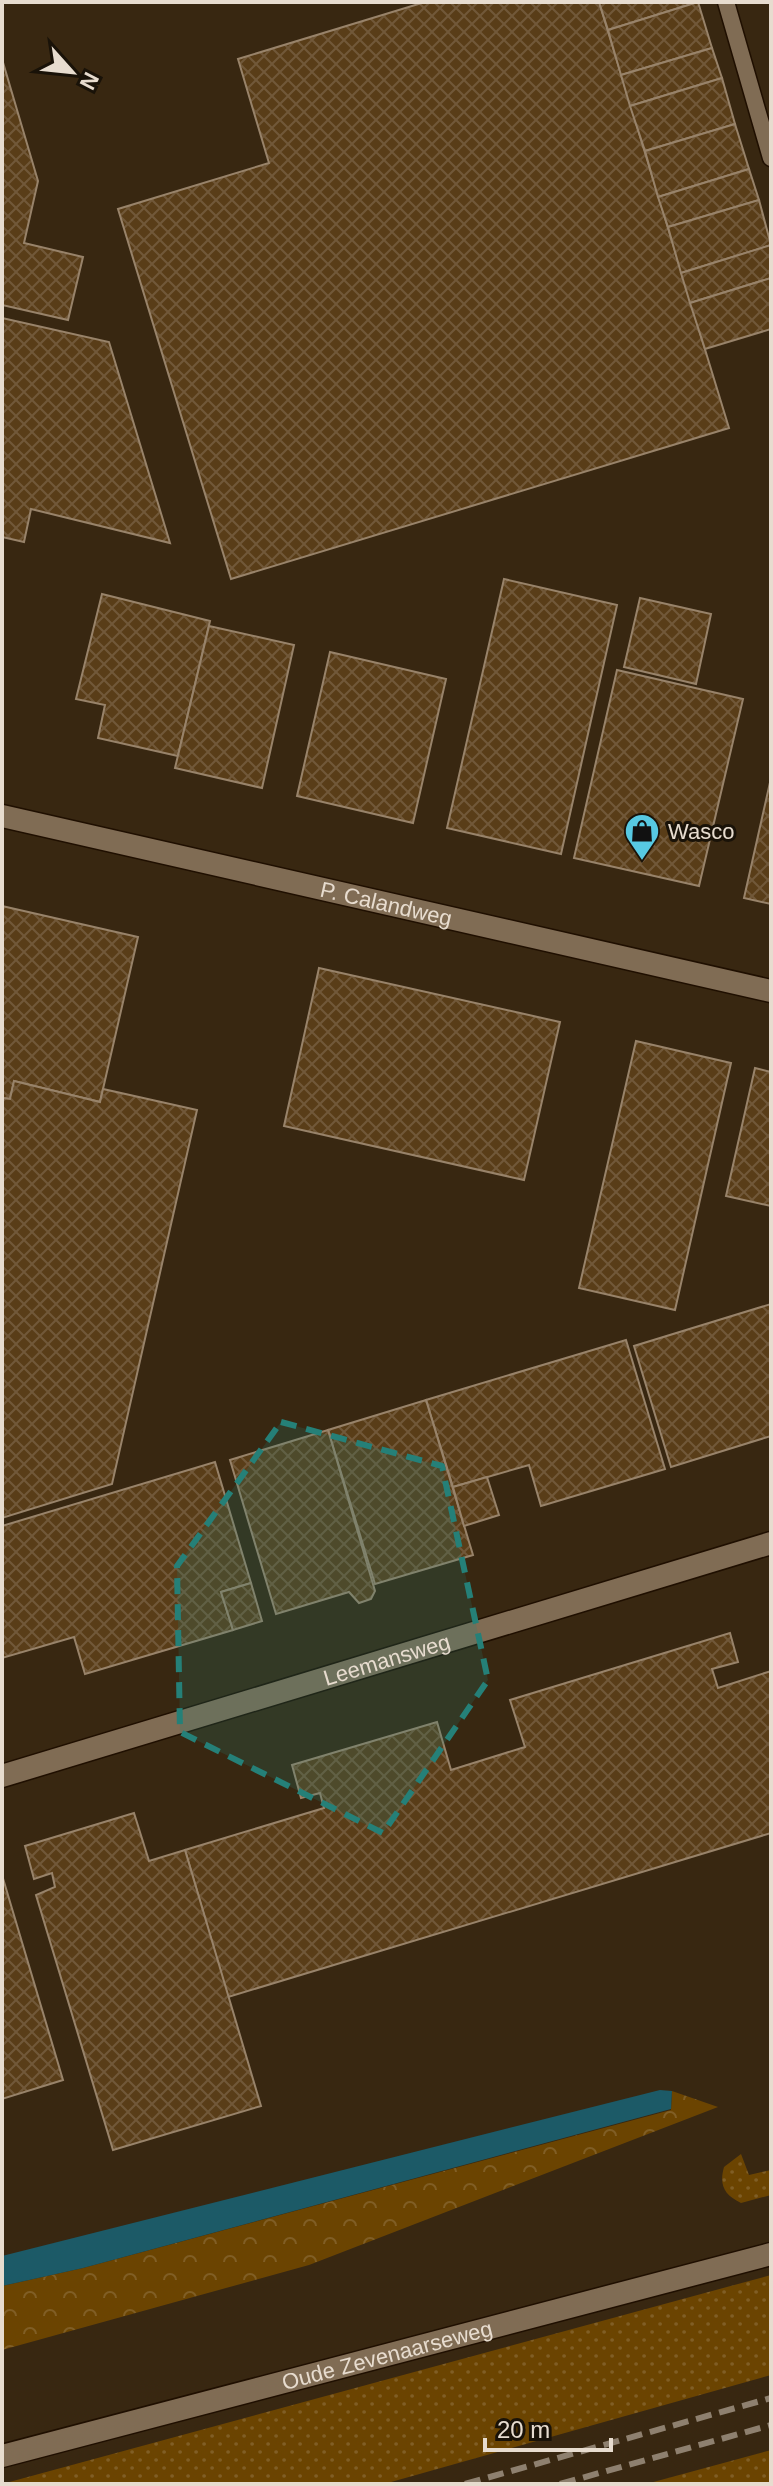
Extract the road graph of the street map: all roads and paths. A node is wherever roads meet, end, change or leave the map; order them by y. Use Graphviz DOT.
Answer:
graph roads {
  1 [pos="726,2"];
  2 [pos="771,158"];
  3 [pos="2,816"];
  4 [pos="771,991"];
  5 [pos="771,1543"];
  6 [pos="2,1776"];
  7 [pos="771,2254"];
  8 [pos="2,2456"];
  1 -- 2 [label="lane"];
  3 -- 4 [label="street, P. Calandweg"];
  5 -- 6 [label="street, Leemansweg"];
  7 -- 8 [label="street, Oude Zevenaarseweg"];
}
